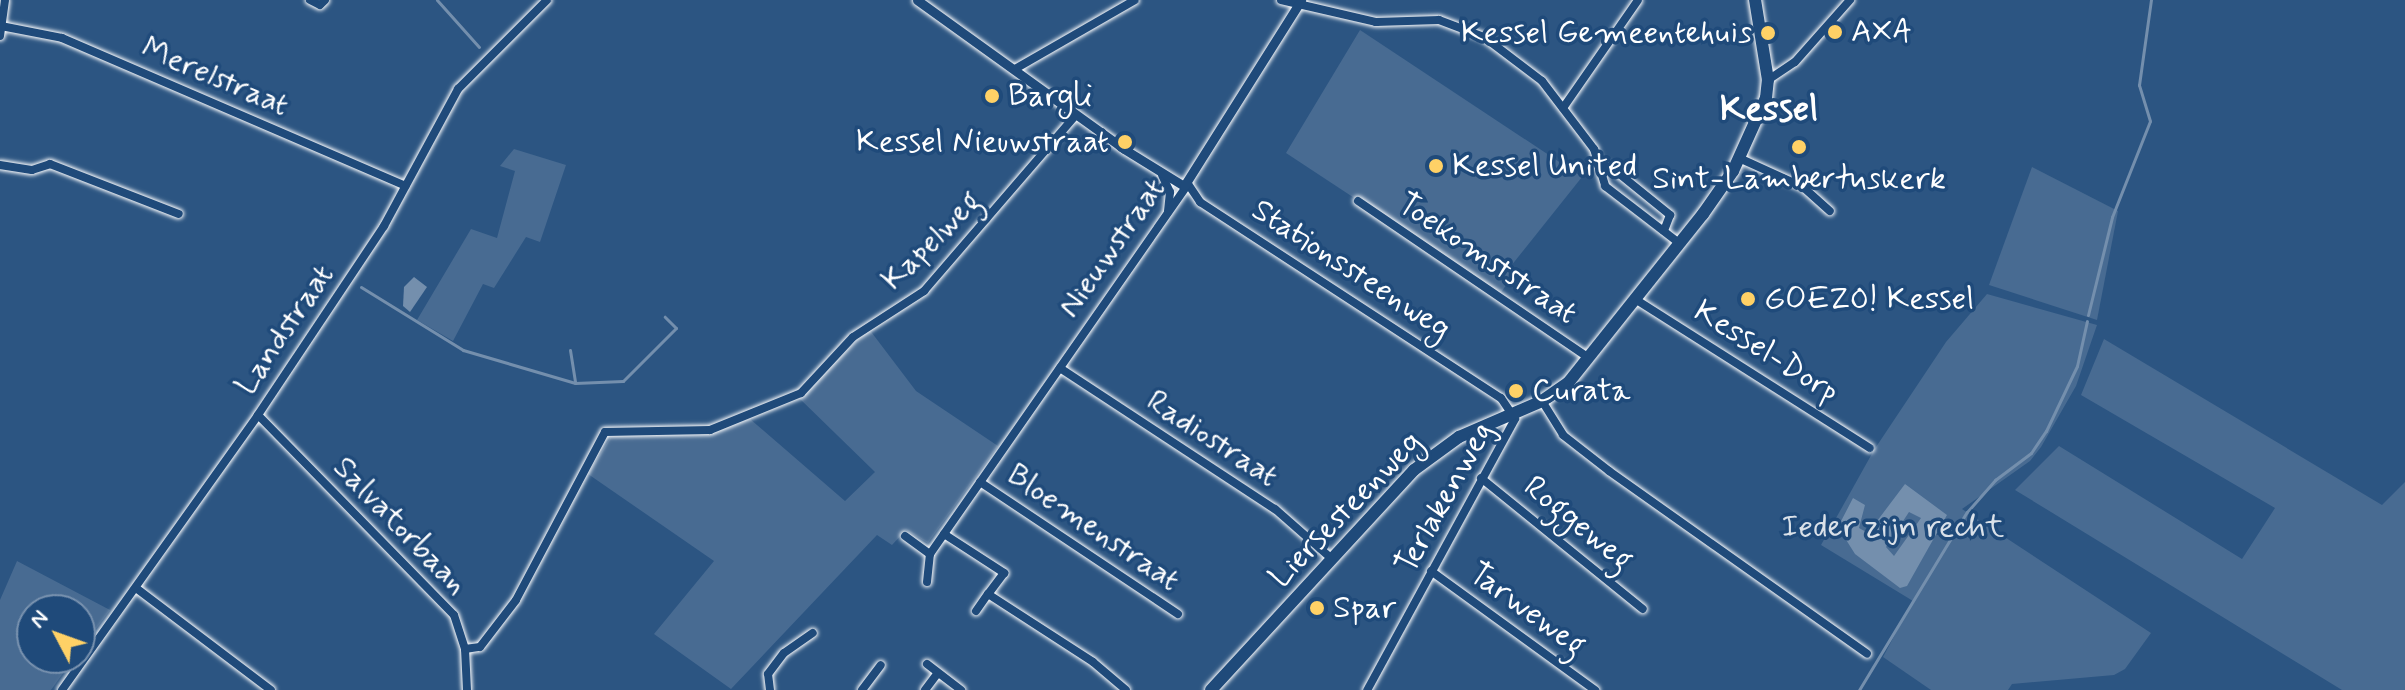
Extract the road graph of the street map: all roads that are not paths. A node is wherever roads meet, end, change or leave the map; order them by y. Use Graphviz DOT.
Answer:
graph roads {
  1 [pos="5,0"];
  2 [pos="310,0"];
  3 [pos="325,0"];
  4 [pos="547,0"];
  5 [pos="917,0"];
  6 [pos="1135,0"];
  7 [pos="1281,0"];
  8 [pos="1638,0"];
  9 [pos="1755,0"];
  10 [pos="1850,0"];
  11 [pos="1300,2"];
  12 [pos="1,31"];
  13 [pos="1015,69"];
  14 [pos="1768,80"];
  15 [pos="1563,108"];
  16 [pos="1076,115"];
  17 [pos="1739,158"];
  18 [pos="0,165"];
  19 [pos="1598,165"];
  20 [pos="1162,175"];
  21 [pos="1188,184"];
  22 [pos="405,186"];
  23 [pos="1358,201"];
  24 [pos="1830,211"];
  25 [pos="179,214"];
  26 [pos="1167,216"];
  27 [pos="1664,231"];
  28 [pos="1679,243"];
  29 [pos="1635,299"];
  30 [pos="1589,358"];
  31 [pos="1060,368"];
  32 [pos="1542,401"];
  33 [pos="1512,413"];
  34 [pos="258,415"];
  35 [pos="1870,448"];
  36 [pos="1481,478"];
  37 [pos="980,482"];
  38 [pos="944,534"];
  39 [pos="905,536"];
  40 [pos="930,554"];
  41 [pos="1332,559"];
  42 [pos="1431,571"];
  43 [pos="927,582"];
  44 [pos="136,588"];
  45 [pos="988,594"];
  46 [pos="1643,609"];
  47 [pos="976,611"];
  48 [pos="1178,614"];
  49 [pos="813,633"];
  50 [pos="465,649"];
  51 [pos="1867,654"];
  52 [pos="927,664"];
  53 [pos="881,665"];
  54 [pos="938,673"];
  55 [pos="62,690"];
  56 [pos="271,690"];
  57 [pos="467,690"];
  58 [pos="770,690"];
  59 [pos="862,690"];
  60 [pos="925,690"];
  61 [pos="961,690"];
  62 [pos="1126,690"];
  63 [pos="1211,690"];
  64 [pos="1367,690"];
  65 [pos="1595,690"];
  1 -- 12 [label="street"];
  2 -- 3 [label="street"];
  4 -- 22 [label="street, Landstraat"];
  5 -- 13 [label="street, Stationssteenweg"];
  6 -- 13 [label="street"];
  7 -- 11 [label="street"];
  8 -- 15 [label="street"];
  9 -- 14 [label="main road"];
  10 -- 14 [label="street"];
  11 -- 15 [label="street"];
  11 -- 21 [label="street, Nieuwstraat"];
  12 -- 22 [label="street, Merelstraat"];
  13 -- 16 [label="street, Stationssteenweg"];
  14 -- 17 [label="main road"];
  15 -- 19 [label="street"];
  16 -- 20 [label="street, Stationssteenweg"];
  16 -- 50 [label="street, Kapelweg"];
  17 -- 24 [label="street"];
  17 -- 28 [label="main road"];
  18 -- 25 [label="street"];
  19 -- 27 [label="street"];
  19 -- 27 [label="street"];
  20 -- 21 [label="street, Stationssteenweg"];
  20 -- 26 [label="street"];
  21 -- 26 [label="street, Nieuwstraat"];
  21 -- 33 [label="street, Stationssteenweg"];
  22 -- 34 [label="street, Landstraat"];
  23 -- 30 [label="street, Toekomststraat"];
  26 -- 31 [label="street, Nieuwstraat"];
  27 -- 28 [label="street"];
  28 -- 29 [label="main road"];
  29 -- 30 [label="main road"];
  29 -- 35 [label="street, Kessel-Dorp"];
  30 -- 32 [label="main road"];
  31 -- 37 [label="street, Nieuwstraat"];
  31 -- 41 [label="street, Radiostraat"];
  32 -- 33 [label="main road, Liersesteenweg"];
  32 -- 51 [label="street"];
  33 -- 36 [label="street, Terlakenweg"];
  33 -- 41 [label="main road, Liersesteenweg"];
  34 -- 44 [label="street, Landstraat"];
  34 -- 50 [label="street, Salvatorbaan"];
  36 -- 42 [label="street, Terlakenweg"];
  36 -- 46 [label="street, Roggeweg"];
  37 -- 38 [label="street, Nieuwstraat"];
  37 -- 48 [label="street, Bloemenstraat"];
  38 -- 40 [label="street"];
  38 -- 45 [label="street"];
  39 -- 40 [label="street"];
  40 -- 43 [label="street"];
  41 -- 63 [label="main road, Liersesteenweg"];
  42 -- 64 [label="street, Terlakenweg"];
  42 -- 65 [label="street, Tarweweg"];
  44 -- 55 [label="street, Landstraat"];
  44 -- 56 [label="street"];
  45 -- 47 [label="street"];
  45 -- 62 [label="street"];
  49 -- 58 [label="street"];
  50 -- 57 [label="street, Salvatorbaan"];
  52 -- 54 [label="street"];
  53 -- 59 [label="street"];
  54 -- 60 [label="street"];
  54 -- 61 [label="street"];
}
